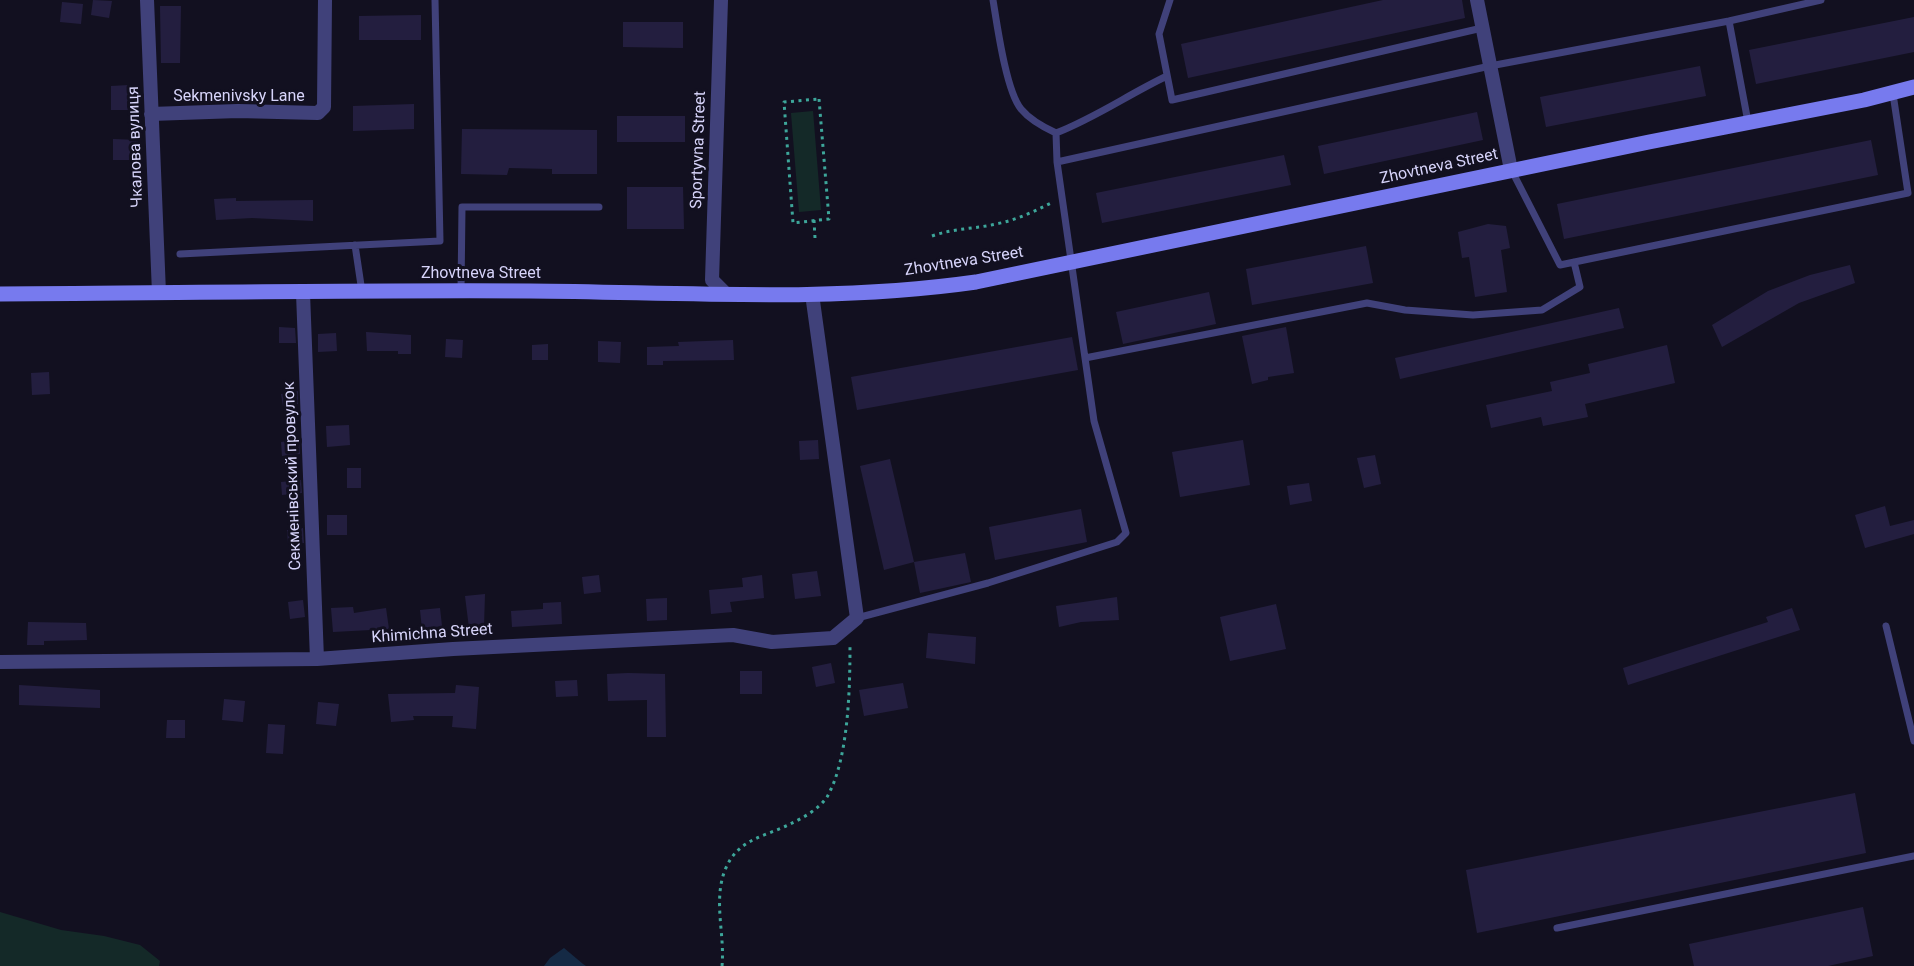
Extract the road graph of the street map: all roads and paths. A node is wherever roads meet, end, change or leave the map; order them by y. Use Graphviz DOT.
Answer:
graph roads {
  1 [pos="147,0"];
  2 [pos="325,0"];
  3 [pos="435,0"];
  4 [pos="721,0"];
  5 [pos="993,0"];
  6 [pos="1170,0"];
  7 [pos="1477,0"];
  8 [pos="1821,0"];
  9 [pos="1729,21"];
  10 [pos="1482,27"];
  11 [pos="1490,66"];
  12 [pos="1167,76"];
  13 [pos="1914,87"];
  14 [pos="1893,93"];
  15 [pos="152,114"];
  16 [pos="1748,122"];
  17 [pos="1056,133"];
  18 [pos="1058,162"];
  19 [pos="1511,170"];
  20 [pos="1063,198"];
  21 [pos="598,207"];
  22 [pos="814,220"];
  23 [pos="932,236"];
  24 [pos="815,238"];
  25 [pos="355,245"];
  26 [pos="180,254"];
  27 [pos="1072,261"];
  28 [pos="1574,262"];
  29 [pos="461,291"];
  30 [pos="362,292"];
  31 [pos="159,293"];
  32 [pos="303,293"];
  33 [pos="0,294"];
  34 [pos="726,294"];
  35 [pos="812,294"];
  36 [pos="1085,358"];
  37 [pos="853,621"];
  38 [pos="1887,626"];
  39 [pos="317,659"];
  40 [pos="0,662"];
  41 [pos="1914,741"];
  42 [pos="1914,856"];
  43 [pos="1557,928"];
  44 [pos="722,966"];
  1 -- 15 [label="street, Чкалова вулиця"];
  2 -- 15 [label="street, Sekmenivsky Lane"];
  3 -- 25 [label="lane"];
  4 -- 34 [label="street, Sportyvna Street"];
  5 -- 17 [label="lane"];
  6 -- 12 [label="lane"];
  7 -- 10 [label="street"];
  8 -- 9 [label="lane"];
  9 -- 11 [label="lane"];
  9 -- 16 [label="lane"];
  10 -- 11 [label="street"];
  10 -- 12 [label="lane"];
  11 -- 18 [label="lane"];
  11 -- 19 [label="street"];
  12 -- 17 [label="lane"];
  13 -- 14 [label="main road, Zhovtneva Street"];
  14 -- 16 [label="main road, Zhovtneva Street"];
  14 -- 28 [label="lane"];
  15 -- 31 [label="street, Чкалова вулиця"];
  16 -- 19 [label="main road, Zhovtneva Street"];
  17 -- 18 [label="lane"];
  18 -- 20 [label="lane"];
  19 -- 27 [label="main road, Zhovtneva Street"];
  19 -- 28 [label="lane"];
  20 -- 23 [label="path"];
  20 -- 27 [label="lane"];
  21 -- 29 [label="lane"];
  22 -- 22 [label="path"];
  22 -- 24 [label="path"];
  25 -- 26 [label="lane"];
  25 -- 30 [label="lane"];
  27 -- 35 [label="main road, Zhovtneva Street"];
  27 -- 36 [label="lane"];
  28 -- 36 [label="lane"];
  29 -- 30 [label="main road, Zhovtneva Street"];
  29 -- 34 [label="main road, Zhovtneva Street"];
  30 -- 32 [label="main road, Zhovtneva Street"];
  31 -- 32 [label="main road, Zhovtneva Street"];
  31 -- 33 [label="main road, Zhovtneva Street"];
  32 -- 39 [label="street, Секменівський провулок"];
  34 -- 35 [label="main road, Zhovtneva Street"];
  35 -- 37 [label="street"];
  36 -- 37 [label="lane"];
  37 -- 39 [label="street, Khimichna Street"];
  37 -- 44 [label="path"];
  38 -- 41 [label="lane"];
  39 -- 40 [label="street, Khimichna Street"];
  42 -- 43 [label="lane"];
}
